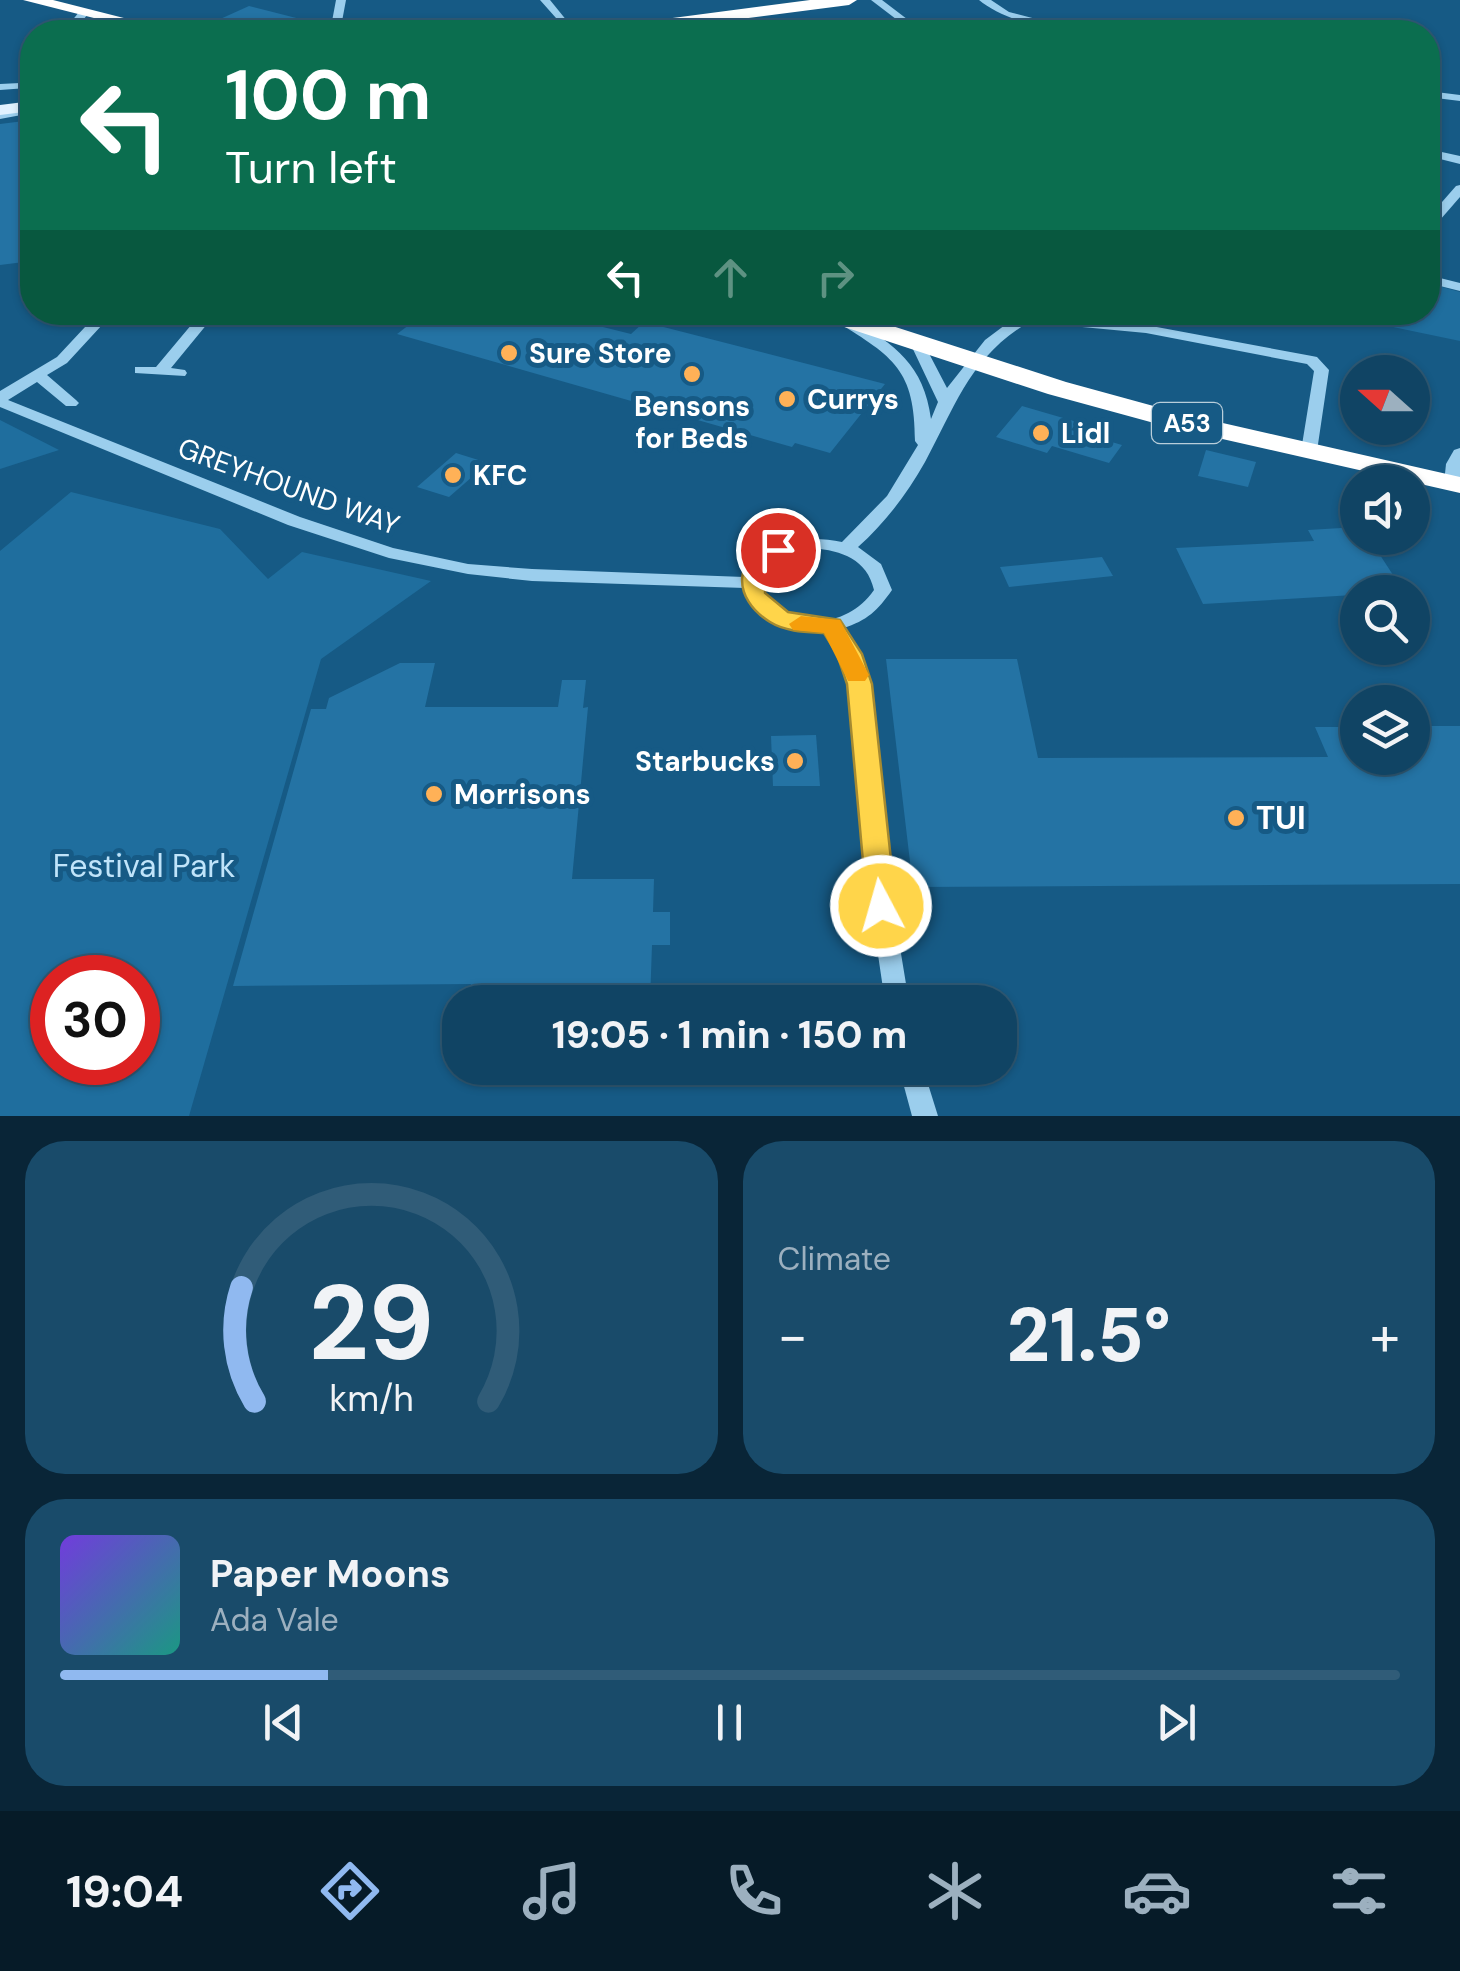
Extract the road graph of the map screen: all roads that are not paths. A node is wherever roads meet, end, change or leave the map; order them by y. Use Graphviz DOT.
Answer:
graph roads {
  1 [pos="31,0"];
  2 [pos="545,0"];
  3 [pos="849,0"];
  4 [pos="876,0"];
  5 [pos="984,0"];
  6 [pos="84,14"];
  7 [pos="79,20"];
  8 [pos="111,20"];
  9 [pos="563,20"];
  10 [pos="735,20"];
  11 [pos="903,20"];
  12 [pos="1031,20"];
  13 [pos="1460,189"];
  14 [pos="1440,212"];
  15 [pos="95,325"];
  16 [pos="200,325"];
  17 [pos="854,325"];
  18 [pos="866,325"];
  19 [pos="1012,325"];
  20 [pos="1107,325"];
  21 [pos="918,344"];
  22 [pos="974,360"];
  23 [pos="140,370"];
  24 [pos="160,372"];
  25 [pos="180,373"];
  26 [pos="39,376"];
  27 [pos="0,400"];
  28 [pos="71,402"];
  29 [pos="946,402"];
  30 [pos="1309,451"];
  31 [pos="1460,453"];
  32 [pos="922,456"];
  33 [pos="1456,484"];
  34 [pos="846,548"];
  35 [pos="751,582"];
  36 [pos="832,625"];
  37 [pos="894,985"];
  38 [pos="915,1085"];
  39 [pos="924,1116"];
  1 -- 6 [label="highway"];
  2 -- 9 [label="street"];
  3 -- 10 [label="highway"];
  4 -- 11 [label="street"];
  5 -- 12 [label="street"];
  6 -- 7 [label="street"];
  6 -- 8 [label="highway"];
  13 -- 14 [label="street"];
  15 -- 26 [label="street"];
  16 -- 24 [label="street"];
  17 -- 32 [label="street"];
  18 -- 21 [label="highway, A53"];
  19 -- 22 [label="street"];
  20 -- 30 [label="street"];
  21 -- 22 [label="highway, A53"];
  21 -- 29 [label="street"];
  22 -- 29 [label="street"];
  22 -- 30 [label="highway, A53"];
  23 -- 24 [label="street"];
  24 -- 25 [label="street"];
  26 -- 27 [label="street"];
  26 -- 28 [label="street"];
  27 -- 35 [label="street, GREYHOUND WAY"];
  29 -- 32 [label="street"];
  30 -- 33 [label="highway, A53"];
  31 -- 33 [label="street"];
  32 -- 34 [label="street"];
  34 -- 35 [label="street"];
  34 -- 36 [label="street"];
  35 -- 36 [label="street"];
  36 -- 37 [label="street"];
  38 -- 39 [label="street"];
}
